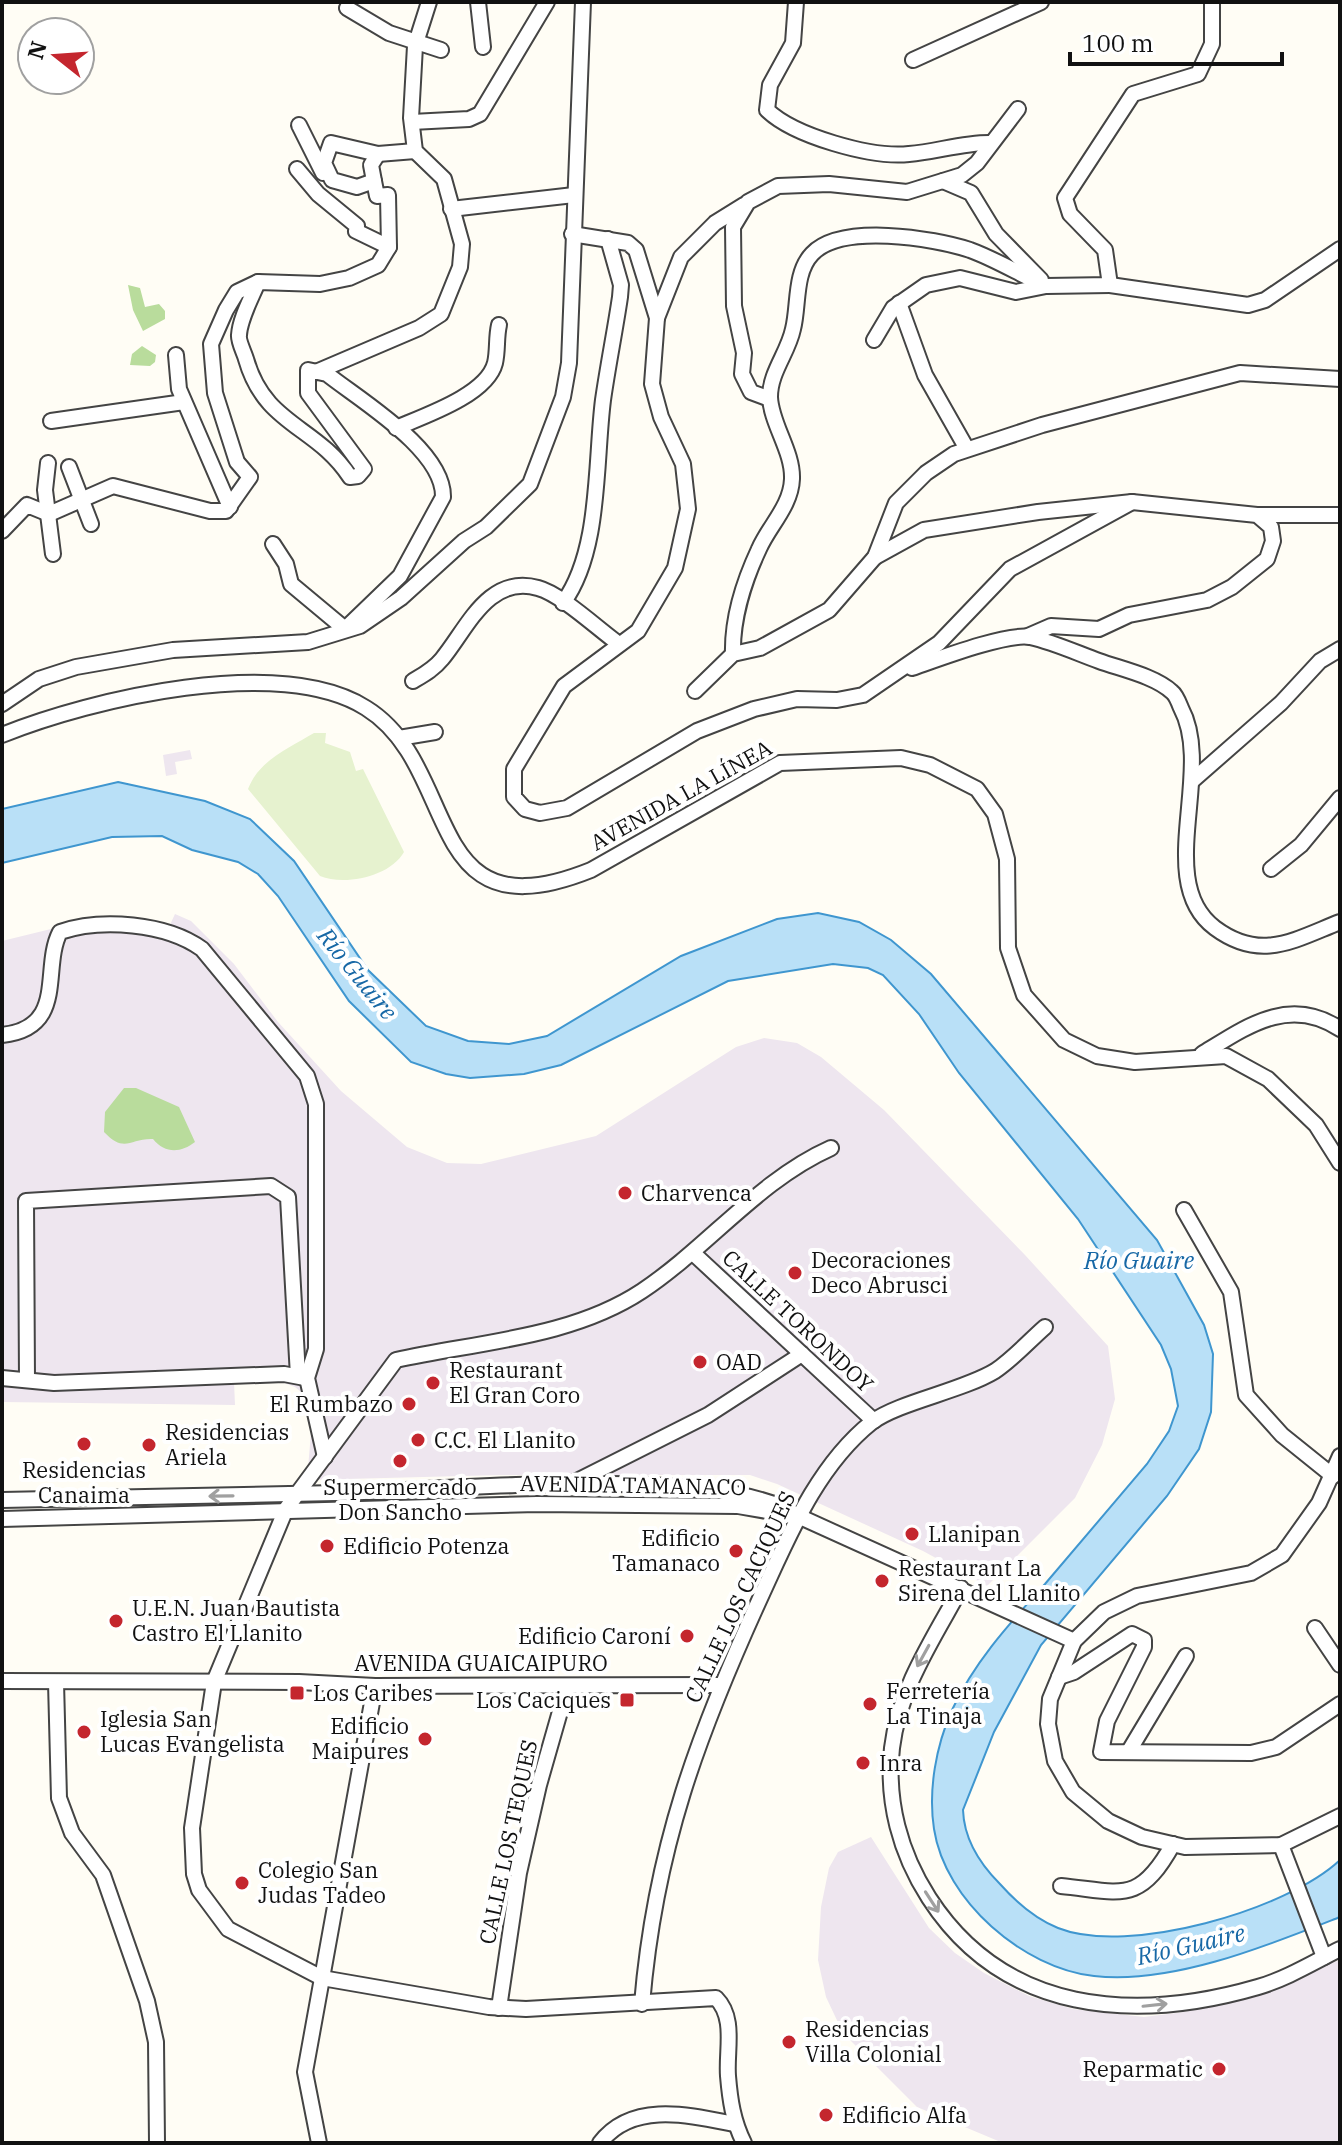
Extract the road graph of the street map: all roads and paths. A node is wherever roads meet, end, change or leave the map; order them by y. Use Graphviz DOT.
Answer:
graph roads {
  1 [pos="429,2"];
  2 [pos="478,2"];
  3 [pos="547,2"];
  4 [pos="583,2"];
  5 [pos="796,2"];
  6 [pos="1041,2"];
  7 [pos="1212,2"];
  8 [pos="347,8"];
  9 [pos="416,41"];
  10 [pos="483,47"];
  11 [pos="441,50"];
  12 [pos="913,60"];
  13 [pos="1018,109"];
  14 [pos="412,122"];
  15 [pos="299,125"];
  16 [pos="989,143"];
  17 [pos="415,151"];
  18 [pos="378,154"];
  19 [pos="297,169"];
  20 [pos="332,180"];
  21 [pos="374,181"];
  22 [pos="943,181"];
  23 [pos="574,195"];
  24 [pos="748,202"];
  25 [pos="451,209"];
  26 [pos="572,234"];
  27 [pos="608,239"];
  28 [pos="389,247"];
  29 [pos="1340,249"];
  30 [pos="258,282"];
  31 [pos="1110,285"];
  32 [pos="1046,286"];
  33 [pos="899,303"];
  34 [pos="657,318"];
  35 [pos="499,325"];
  36 [pos="874,340"];
  37 [pos="176,355"];
  38 [pos="316,372"];
  39 [pos="1340,379"];
  40 [pos="770,399"];
  41 [pos="184,402"];
  42 [pos="51,421"];
  43 [pos="396,428"];
  44 [pos="967,449"];
  45 [pos="48,463"];
  46 [pos="69,467"];
  47 [pos="81,500"];
  48 [pos="1132,502"];
  49 [pos="230,507"];
  50 [pos="47,513"];
  51 [pos="1257,515"];
  52 [pos="1340,515"];
  53 [pos="91,524"];
  54 [pos="2,531"];
  55 [pos="273,544"];
  56 [pos="53,554"];
  57 [pos="875,557"];
  58 [pos="563,603"];
  59 [pos="345,629"];
  60 [pos="1028,636"];
  61 [pos="619,644"];
  62 [pos="1340,649"];
  63 [pos="733,654"];
  64 [pos="893,674"];
  65 [pos="413,681"];
  66 [pos="695,691"];
  67 [pos="2,704"];
  68 [pos="435,732"];
  69 [pos="2,735"];
  70 [pos="399,738"];
  71 [pos="1192,781"];
  72 [pos="1340,798"];
  73 [pos="1271,869"];
  74 [pos="1340,922"];
  75 [pos="1340,1029"];
  76 [pos="2,1035"];
  77 [pos="1200,1056"];
  78 [pos="831,1148"];
  79 [pos="1340,1163"];
  80 [pos="1184,1210"];
  81 [pos="693,1253"];
  82 [pos="1045,1327"];
  83 [pos="802,1354"];
  84 [pos="302,1377"];
  85 [pos="2,1378"];
  86 [pos="27,1380"];
  87 [pos="874,1421"];
  88 [pos="1340,1456"];
  89 [pos="325,1457"];
  90 [pos="1333,1476"];
  91 [pos="566,1486"];
  92 [pos="299,1492"];
  93 [pos="2,1500"];
  94 [pos="286,1509"];
  95 [pos="798,1516"];
  96 [pos="2,1519"];
  97 [pos="961,1588"];
  98 [pos="1315,1628"];
  99 [pos="1074,1641"];
  100 [pos="1186,1656"];
  101 [pos="1340,1665"];
  102 [pos="1059,1677"];
  103 [pos="2,1681"];
  104 [pos="56,1682"];
  105 [pos="214,1682"];
  106 [pos="721,1685"];
  107 [pos="375,1686"];
  108 [pos="567,1687"];
  109 [pos="1340,1704"];
  110 [pos="1129,1751"];
  111 [pos="1340,1816"];
  112 [pos="1173,1844"];
  113 [pos="1281,1845"];
  114 [pos="1061,1886"];
  115 [pos="1340,1949"];
  116 [pos="1324,1957"];
  117 [pos="322,1978"];
  118 [pos="642,2004"];
  119 [pos="499,2008"];
  120 [pos="734,2124"];
  121 [pos="157,2143"];
  122 [pos="319,2143"];
  123 [pos="600,2143"];
  124 [pos="744,2143"];
  1 -- 9 [label="street"];
  2 -- 10 [label="street"];
  3 -- 14 [label="street"];
  4 -- 23 [label="street"];
  5 -- 16 [label="street"];
  6 -- 12 [label="street"];
  7 -- 31 [label="street"];
  8 -- 9 [label="street"];
  9 -- 11 [label="street"];
  9 -- 14 [label="street"];
  13 -- 16 [label="street"];
  14 -- 17 [label="street"];
  15 -- 20 [label="street"];
  16 -- 22 [label="street"];
  17 -- 18 [label="street"];
  17 -- 25 [label="street"];
  18 -- 20 [label="street"];
  18 -- 21 [label="street"];
  19 -- 28 [label="street"];
  20 -- 21 [label="street"];
  21 -- 28 [label="street"];
  22 -- 24 [label="street"];
  22 -- 32 [label="street"];
  23 -- 25 [label="street"];
  23 -- 26 [label="street"];
  24 -- 34 [label="street"];
  24 -- 40 [label="street"];
  25 -- 38 [label="street"];
  26 -- 27 [label="street"];
  26 -- 59 [label="street"];
  27 -- 34 [label="street"];
  27 -- 58 [label="street"];
  28 -- 30 [label="street"];
  29 -- 31 [label="street"];
  30 -- 38 [label="street"];
  30 -- 49 [label="street"];
  31 -- 32 [label="street"];
  32 -- 33 [label="street"];
  32 -- 40 [label="street"];
  33 -- 36 [label="street"];
  33 -- 44 [label="street"];
  34 -- 61 [label="street"];
  35 -- 43 [label="street"];
  37 -- 41 [label="street"];
  38 -- 43 [label="street"];
  39 -- 44 [label="street"];
  40 -- 63 [label="street"];
  41 -- 42 [label="street"];
  41 -- 49 [label="street"];
  43 -- 59 [label="street"];
  44 -- 57 [label="street"];
  45 -- 50 [label="street"];
  46 -- 47 [label="street"];
  47 -- 49 [label="street"];
  47 -- 50 [label="street"];
  47 -- 53 [label="street"];
  48 -- 51 [label="street"];
  48 -- 57 [label="street"];
  48 -- 64 [label="street"];
  50 -- 54 [label="street"];
  50 -- 56 [label="street"];
  51 -- 52 [label="street"];
  51 -- 60 [label="street"];
  55 -- 59 [label="street"];
  57 -- 63 [label="street"];
  58 -- 61 [label="street"];
  58 -- 65 [label="street"];
  59 -- 67 [label="street"];
  60 -- 64 [label="street"];
  60 -- 71 [label="street"];
  61 -- 64 [label="street"];
  62 -- 71 [label="street"];
  63 -- 66 [label="street"];
  68 -- 70 [label="street"];
  69 -- 70 [label="street, AVENIDA LA LÍNEA"];
  70 -- 77 [label="street, AVENIDA LA LÍNEA"];
  71 -- 74 [label="street"];
  72 -- 73 [label="street"];
  75 -- 77 [label="street"];
  76 -- 84 [label="street"];
  77 -- 79 [label="street, AVENIDA LA LÍNEA"];
  78 -- 81 [label="street"];
  80 -- 90 [label="street"];
  81 -- 83 [label="street, CALLE TORONDOY"];
  81 -- 89 [label="street"];
  82 -- 87 [label="street, CALLE LOS CACIQUES"];
  83 -- 87 [label="street, CALLE TORONDOY"];
  83 -- 91 [label="street"];
  84 -- 86 [label="street"];
  84 -- 86 [label="street"];
  84 -- 89 [label="street"];
  85 -- 86 [label="street"];
  87 -- 95 [label="street, CALLE LOS CACIQUES"];
  88 -- 90 [label="street"];
  89 -- 92 [label="street"];
  90 -- 99 [label="street"];
  91 -- 92 [label="street, AVENIDA TAMANACO"];
  91 -- 95 [label="street, AVENIDA TAMANACO"];
  92 -- 93 [label="street, AVENIDA TAMANACO, one-way"];
  92 -- 94 [label="street"];
  94 -- 95 [label="street, AVENIDA TAMANACO"];
  94 -- 96 [label="street, AVENIDA TAMANACO"];
  94 -- 105 [label="street"];
  95 -- 97 [label="street"];
  95 -- 106 [label="street, CALLE LOS CACIQUES"];
  97 -- 99 [label="street"];
  97 -- 116 [label="street, one-way"];
  98 -- 101 [label="street"];
  99 -- 102 [label="street"];
  100 -- 110 [label="street"];
  102 -- 110 [label="street"];
  102 -- 112 [label="street"];
  103 -- 104 [label="street, AVENIDA GUAICAIPURO"];
  104 -- 105 [label="street, AVENIDA GUAICAIPURO"];
  104 -- 121 [label="street"];
  105 -- 107 [label="street, AVENIDA GUAICAIPURO"];
  105 -- 117 [label="street"];
  106 -- 108 [label="street, AVENIDA GUAICAIPURO"];
  106 -- 118 [label="street, CALLE LOS CACIQUES"];
  107 -- 108 [label="street, AVENIDA GUAICAIPURO"];
  107 -- 117 [label="street"];
  108 -- 119 [label="street, CALLE LOS TEQUES"];
  109 -- 110 [label="street"];
  111 -- 113 [label="street"];
  112 -- 113 [label="street"];
  112 -- 114 [label="street"];
  113 -- 116 [label="street"];
  115 -- 116 [label="street"];
  117 -- 119 [label="street"];
  117 -- 122 [label="street"];
  118 -- 119 [label="street"];
  118 -- 120 [label="street"];
  120 -- 123 [label="street"];
  120 -- 124 [label="street"];
}
